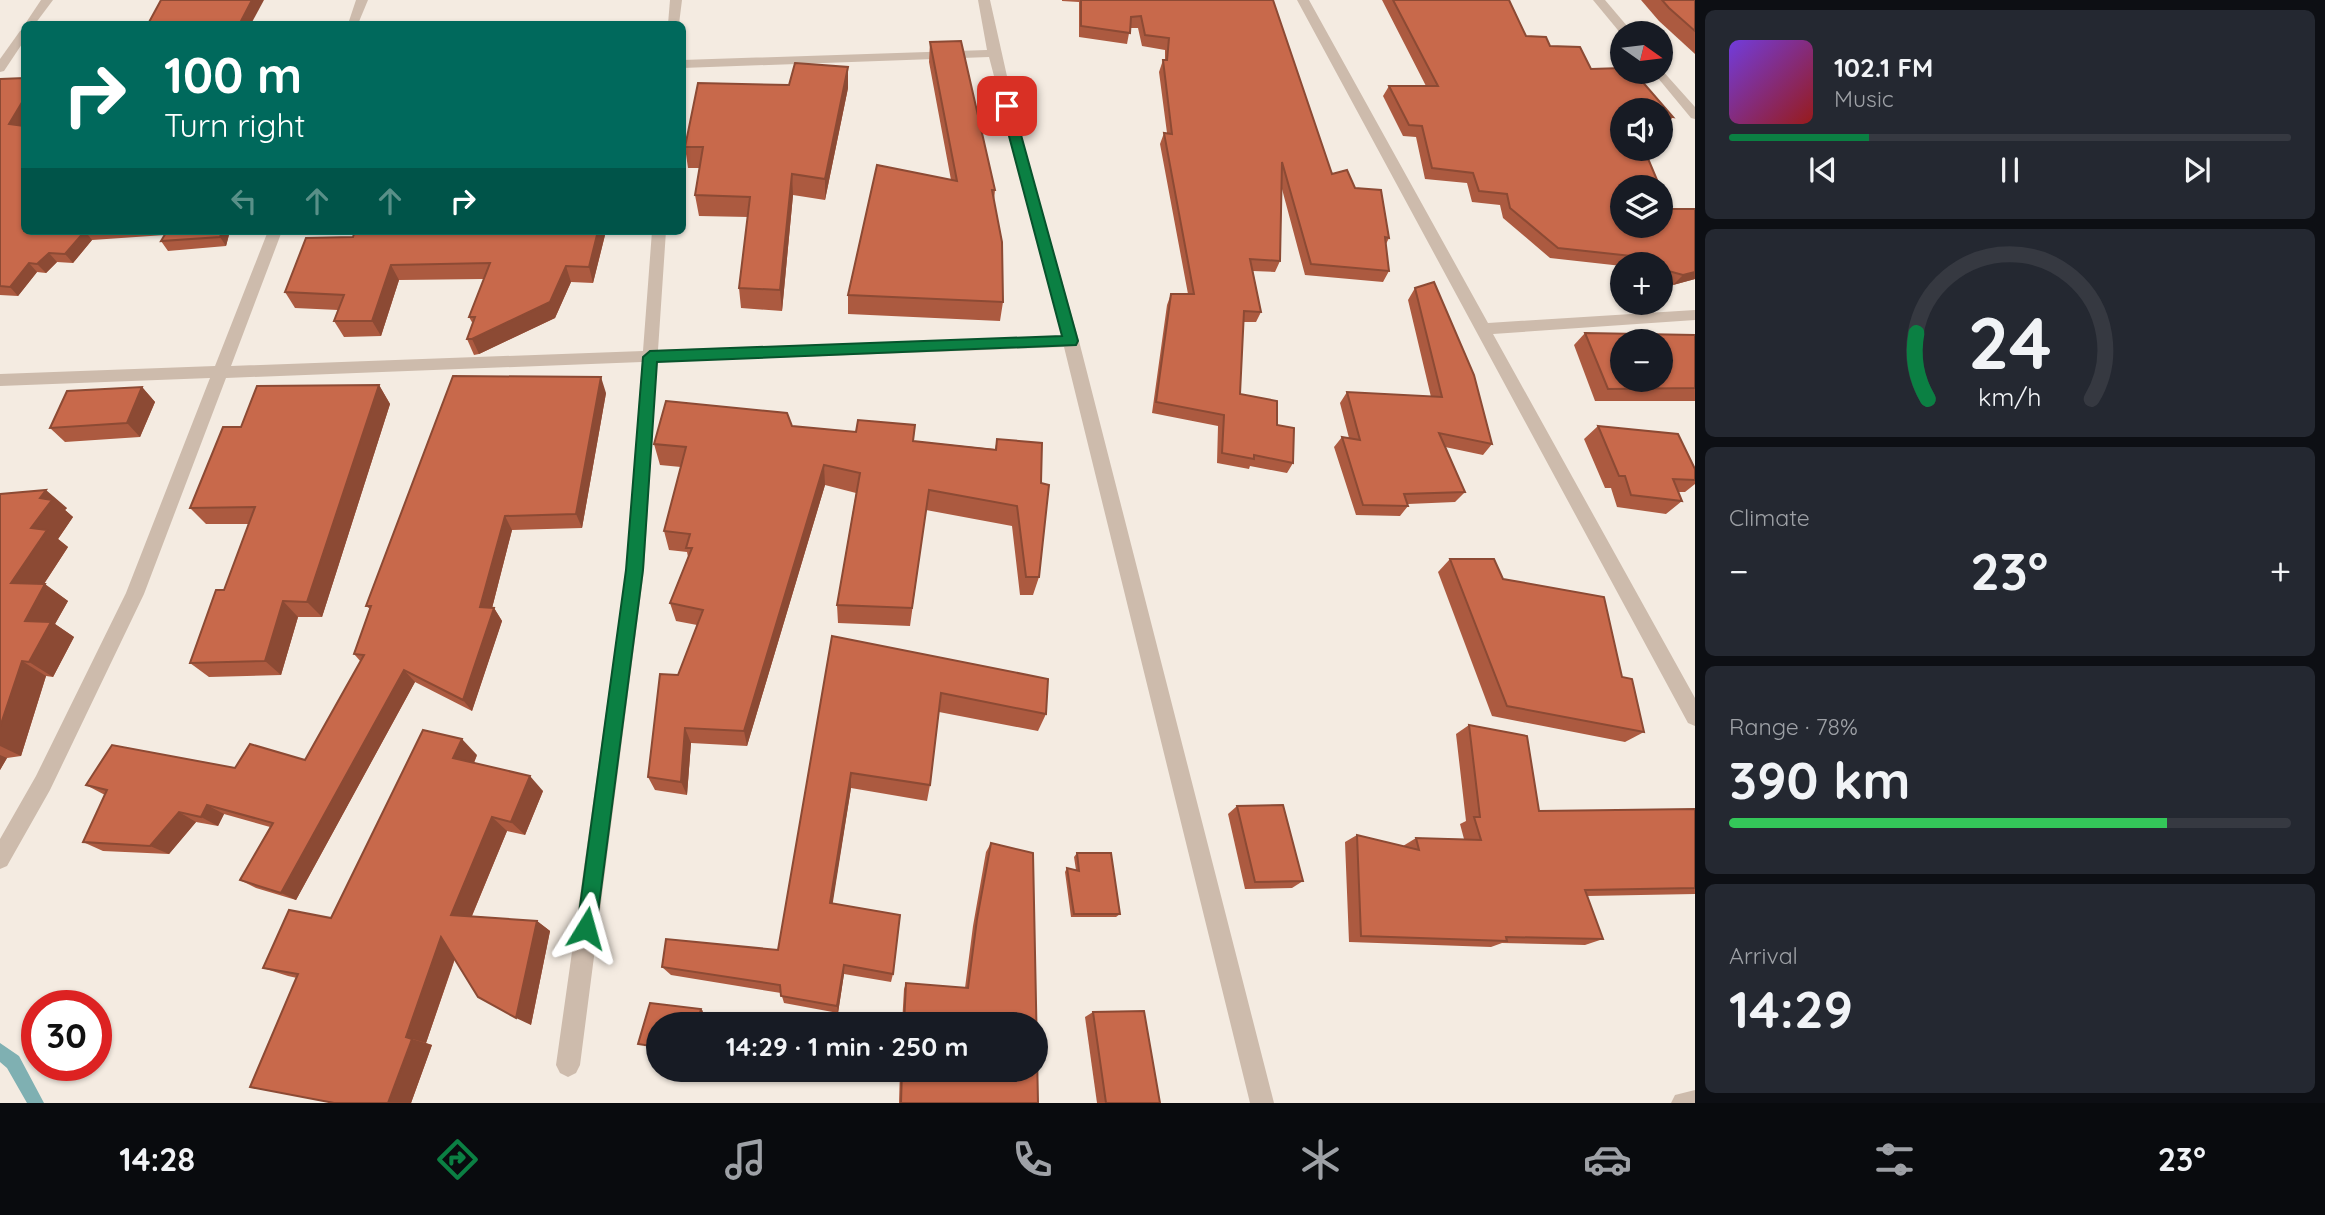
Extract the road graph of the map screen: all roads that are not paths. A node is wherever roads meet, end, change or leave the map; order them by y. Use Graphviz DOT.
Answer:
graph roads {
  1 [pos="47,0"];
  2 [pos="362,0"];
  3 [pos="676,0"];
  4 [pos="984,0"];
  5 [pos="1303,0"];
  6 [pos="1599,0"];
  7 [pos="32,21"];
  8 [pos="355,21"];
  9 [pos="674,21"];
  10 [pos="1617,21"];
  11 [pos="21,37"];
  12 [pos="993,53"];
  13 [pos="686,64"];
  14 [pos="0,68"];
  15 [pos="1669,84"];
  16 [pos="1695,115"];
  17 [pos="273,235"];
  18 [pos="659,235"];
  19 [pos="1695,315"];
  20 [pos="1483,329"];
  21 [pos="1071,341"];
  22 [pos="650,357"];
  23 [pos="220,372"];
  24 [pos="0,380"];
  25 [pos="1695,718"];
  26 [pos="0,859"];
  27 [pos="568,1065"];
  28 [pos="1695,1102"];
  29 [pos="1262,1103"];
  30 [pos="1683,1103"];
  1 -- 7 [label="street"];
  2 -- 8 [label="street"];
  3 -- 9 [label="street"];
  4 -- 12 [label="street"];
  5 -- 20 [label="street"];
  6 -- 10 [label="street"];
  11 -- 14 [label="street"];
  12 -- 13 [label="street"];
  12 -- 21 [label="street"];
  15 -- 16 [label="street"];
  17 -- 23 [label="street"];
  18 -- 22 [label="street"];
  19 -- 20 [label="street"];
  20 -- 25 [label="street"];
  21 -- 22 [label="street"];
  21 -- 29 [label="street"];
  22 -- 23 [label="street"];
  22 -- 27 [label="street"];
  23 -- 24 [label="street"];
  23 -- 26 [label="street"];
  28 -- 30 [label="street"];
}
